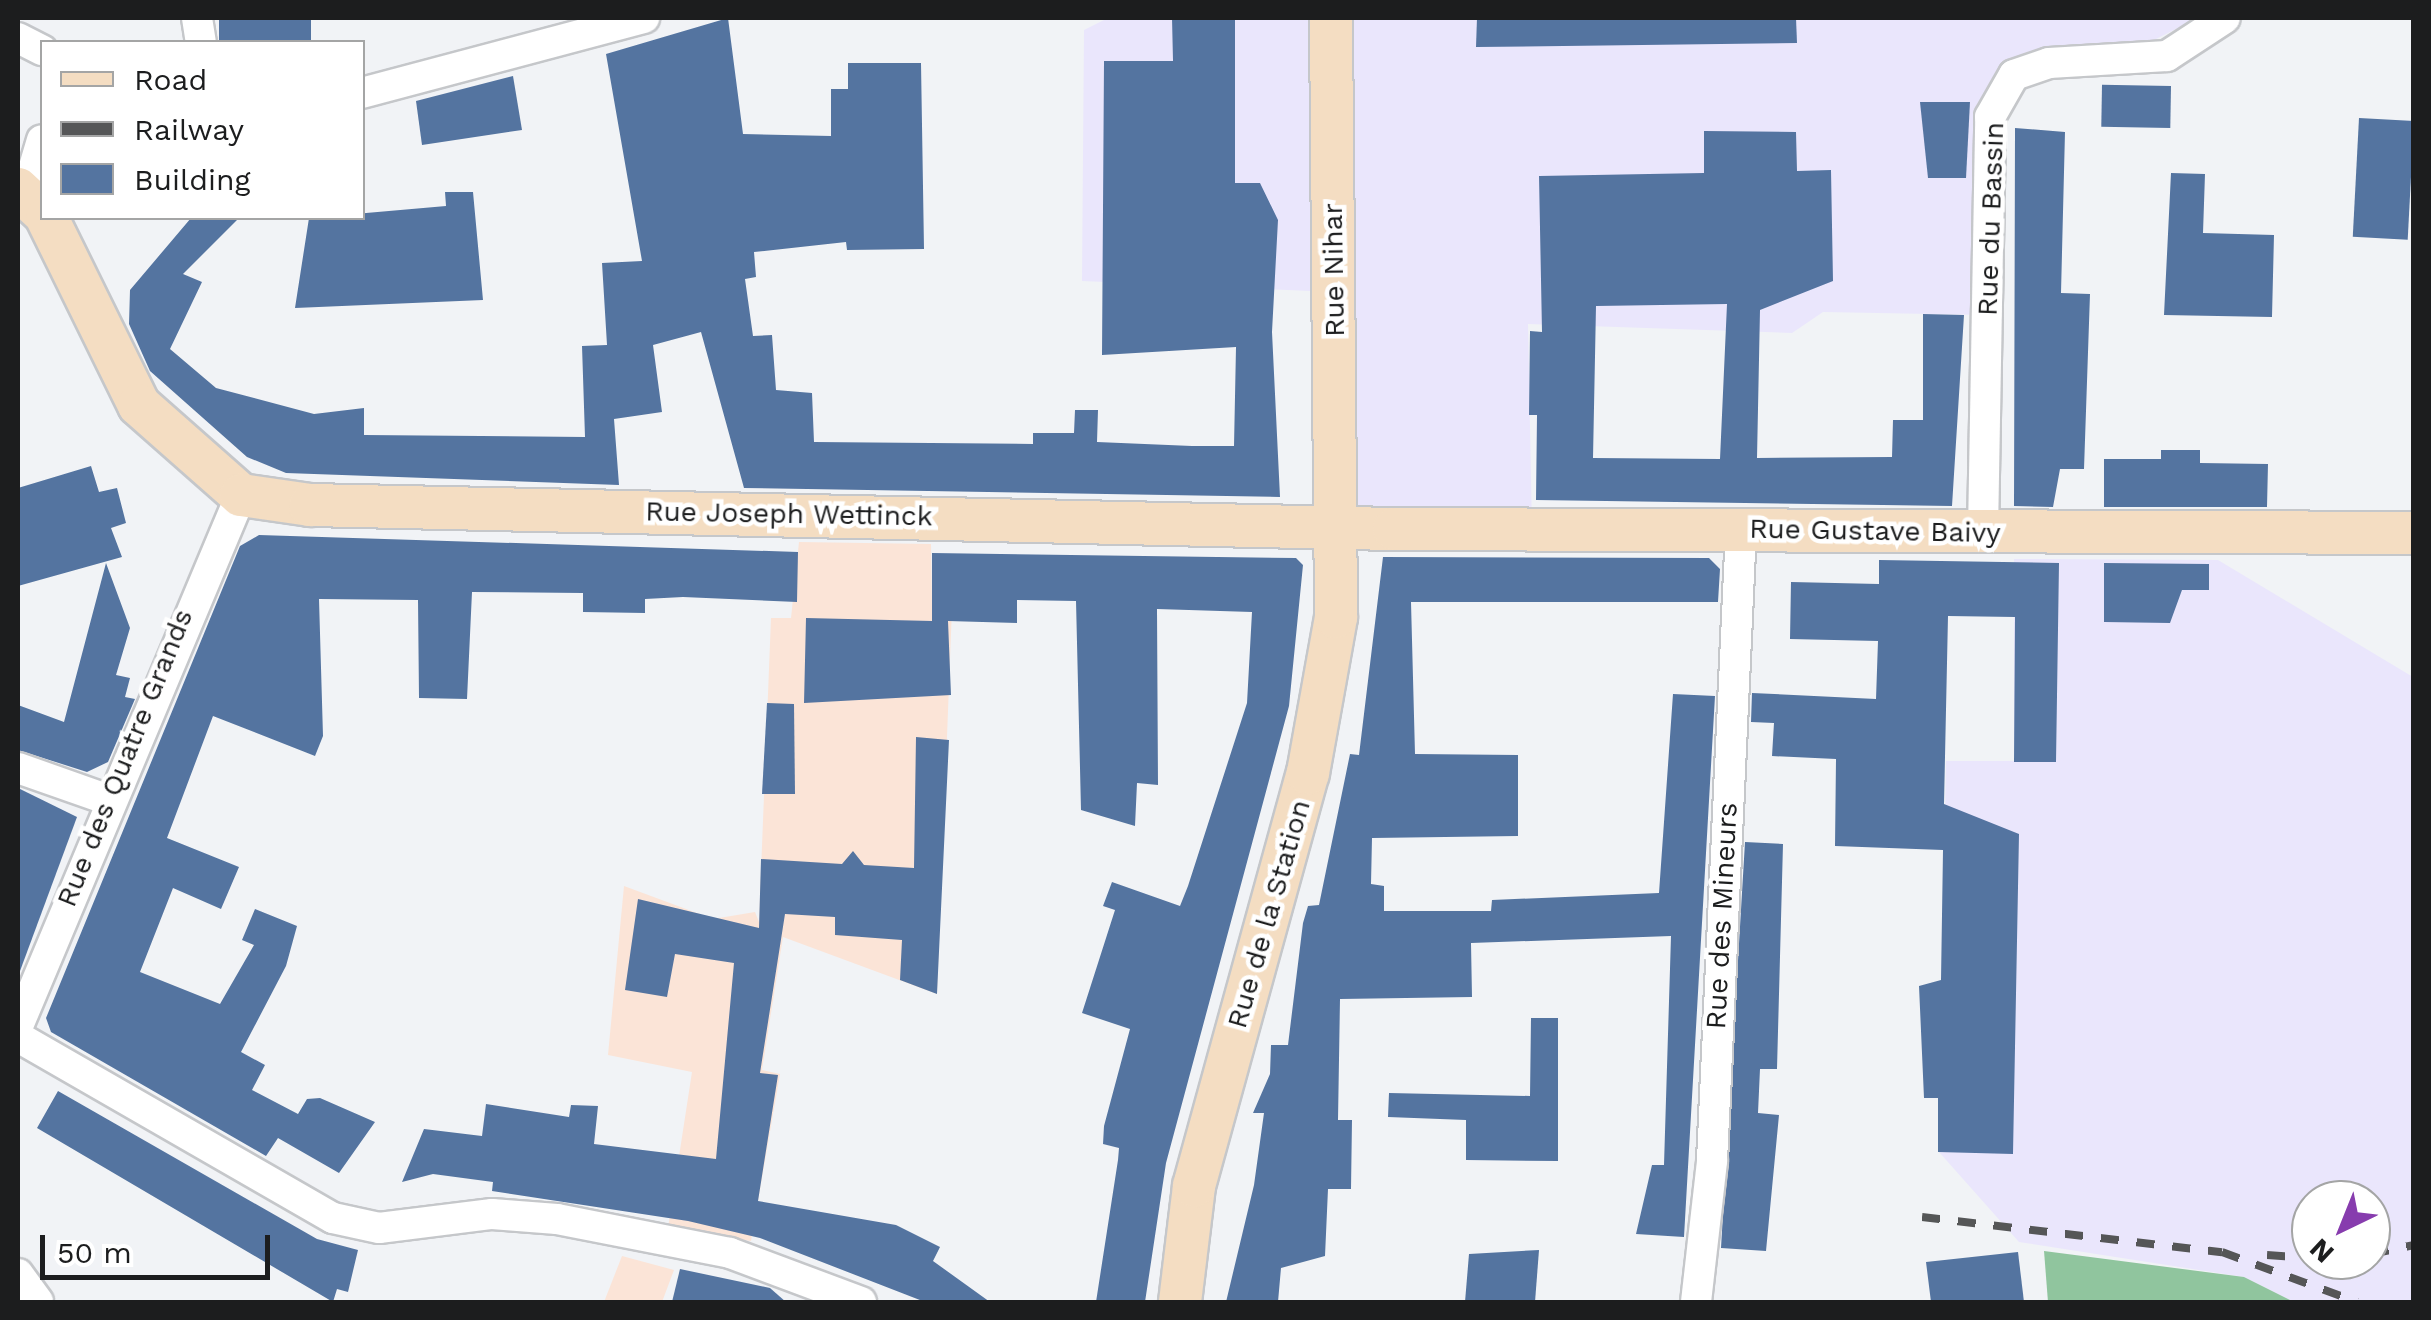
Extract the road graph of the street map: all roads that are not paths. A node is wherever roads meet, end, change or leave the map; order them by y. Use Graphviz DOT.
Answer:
graph roads {
  1 [pos="644,18"];
  2 [pos="1330,18"];
  3 [pos="2225,18"];
  4 [pos="365,92"];
  5 [pos="40,154"];
  6 [pos="33,203"];
  7 [pos="42,220"];
  8 [pos="241,496"];
  9 [pos="1338,522"];
  10 [pos="1741,530"];
  11 [pos="1983,533"];
  12 [pos="2414,533"];
  13 [pos="18,768"];
  14 [pos="106,799"];
  15 [pos="18,1026"];
  16 [pos="18,1037"];
  17 [pos="18,1274"];
  18 [pos="38,1302"];
  19 [pos="861,1302"];
  20 [pos="1180,1302"];
  21 [pos="1696,1302"];
  1 -- 4 [label="street"];
  2 -- 9 [label="street, Rue Nihar"];
  3 -- 11 [label="street, Rue du Bassin"];
  5 -- 6 [label="street"];
  7 -- 8 [label="street"];
  8 -- 9 [label="street, Rue Joseph Wettinck"];
  8 -- 14 [label="street, Rue des Quatre Grands"];
  9 -- 10 [label="street, Rue Gustave Baivy"];
  9 -- 20 [label="street, Rue de la Station"];
  10 -- 11 [label="street, Rue Gustave Baivy"];
  10 -- 21 [label="street, Rue des Mineurs"];
  11 -- 12 [label="street, Rue Gustave Baivy"];
  13 -- 14 [label="street"];
  14 -- 15 [label="street, Rue des Quatre Grands"];
  16 -- 19 [label="street"];
  17 -- 18 [label="street"];
}
